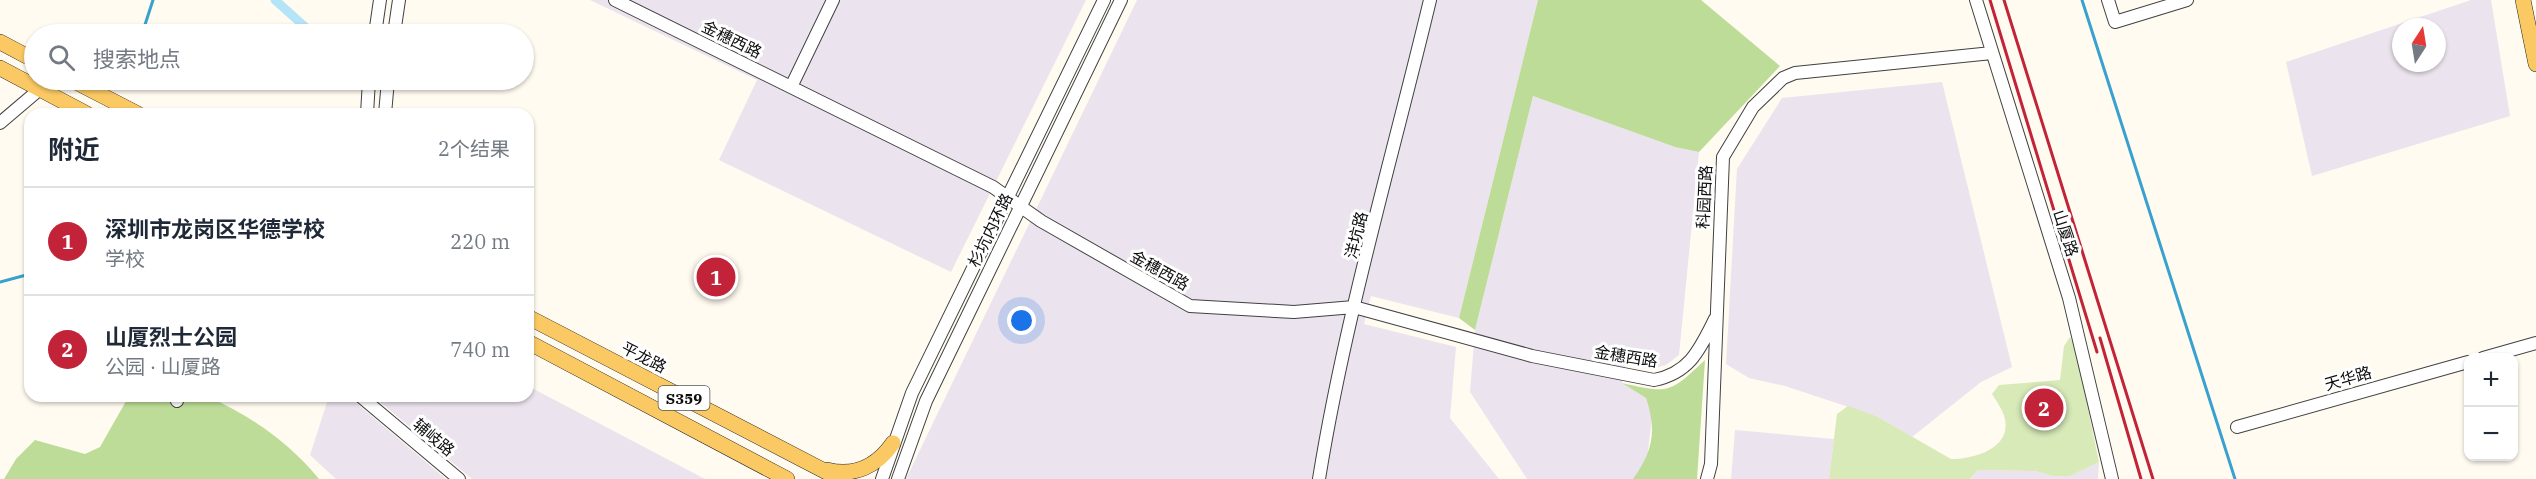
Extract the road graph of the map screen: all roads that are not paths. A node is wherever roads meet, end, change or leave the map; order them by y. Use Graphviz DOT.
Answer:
graph roads {
  1 [pos="380,0"];
  2 [pos="399,0"];
  3 [pos="615,0"];
  4 [pos="833,0"];
  5 [pos="1104,0"];
  6 [pos="1121,0"];
  7 [pos="1430,0"];
  8 [pos="1976,0"];
  9 [pos="2108,0"];
  10 [pos="2187,0"];
  11 [pos="2523,0"];
  12 [pos="376,24"];
  13 [pos="395,24"];
  14 [pos="0,42"];
  15 [pos="1992,53"];
  16 [pos="24,55"];
  17 [pos="2536,64"];
  18 [pos="0,68"];
  19 [pos="24,81"];
  20 [pos="790,87"];
  21 [pos="39,90"];
  22 [pos="42,90"];
  23 [pos="91,90"];
  24 [pos="368,90"];
  25 [pos="387,90"];
  26 [pos="76,108"];
  27 [pos="126,108"];
  28 [pos="367,108"];
  29 [pos="385,108"];
  30 [pos="0,123"];
  31 [pos="1007,197"];
  32 [pos="1020,206"];
  33 [pos="1354,307"];
  34 [pos="1715,319"];
  35 [pos="534,320"];
  36 [pos="2536,343"];
  37 [pos="534,345"];
  38 [pos="2498,353"];
  39 [pos="2464,363"];
  40 [pos="367,402"];
  41 [pos="2237,427"];
  42 [pos="893,443"];
  43 [pos="819,468"];
  44 [pos="459,479"];
  45 [pos="787,479"];
  46 [pos="840,479"];
  47 [pos="882,479"];
  48 [pos="898,479"];
  49 [pos="1319,479"];
  50 [pos="1707,479"];
  51 [pos="2112,479"];
  1 -- 12 [label="street"];
  2 -- 13 [label="street"];
  3 -- 20 [label="street, 金穗西路"];
  4 -- 20 [label="street"];
  5 -- 31 [label="street, 杉坑内环路"];
  6 -- 32 [label="street, 杉坑内环路"];
  7 -- 33 [label="street, 洋坑路"];
  8 -- 15 [label="street, 山厦路"];
  9 -- 10 [label="street"];
  11 -- 17 [label="main road"];
  14 -- 16 [label="main road"];
  15 -- 34 [label="street, 科园西路"];
  15 -- 51 [label="street, 山厦路"];
  18 -- 19 [label="main road"];
  20 -- 31 [label="street, 金穗西路"];
  21 -- 30 [label="street"];
  22 -- 26 [label="main road"];
  23 -- 27 [label="main road"];
  24 -- 28 [label="street"];
  25 -- 29 [label="street"];
  31 -- 32 [label="street, 金穗西路"];
  31 -- 42 [label="street, 杉坑内环路"];
  32 -- 33 [label="street, 金穗西路"];
  32 -- 48 [label="street, 杉坑内环路"];
  33 -- 34 [label="street, 金穗西路"];
  33 -- 49 [label="street, 洋坑路"];
  34 -- 50 [label="street, 科园西路"];
  35 -- 43 [label="main road, 平龙路 / S359"];
  36 -- 38 [label="street"];
  37 -- 45 [label="main road, S359"];
  39 -- 41 [label="street, 天华路"];
  40 -- 44 [label="street, 辅岐路"];
  42 -- 43 [label="main road"];
  42 -- 47 [label="street, 杉坑内环路"];
  43 -- 46 [label="main road, 平龙路 / S359"];
}
